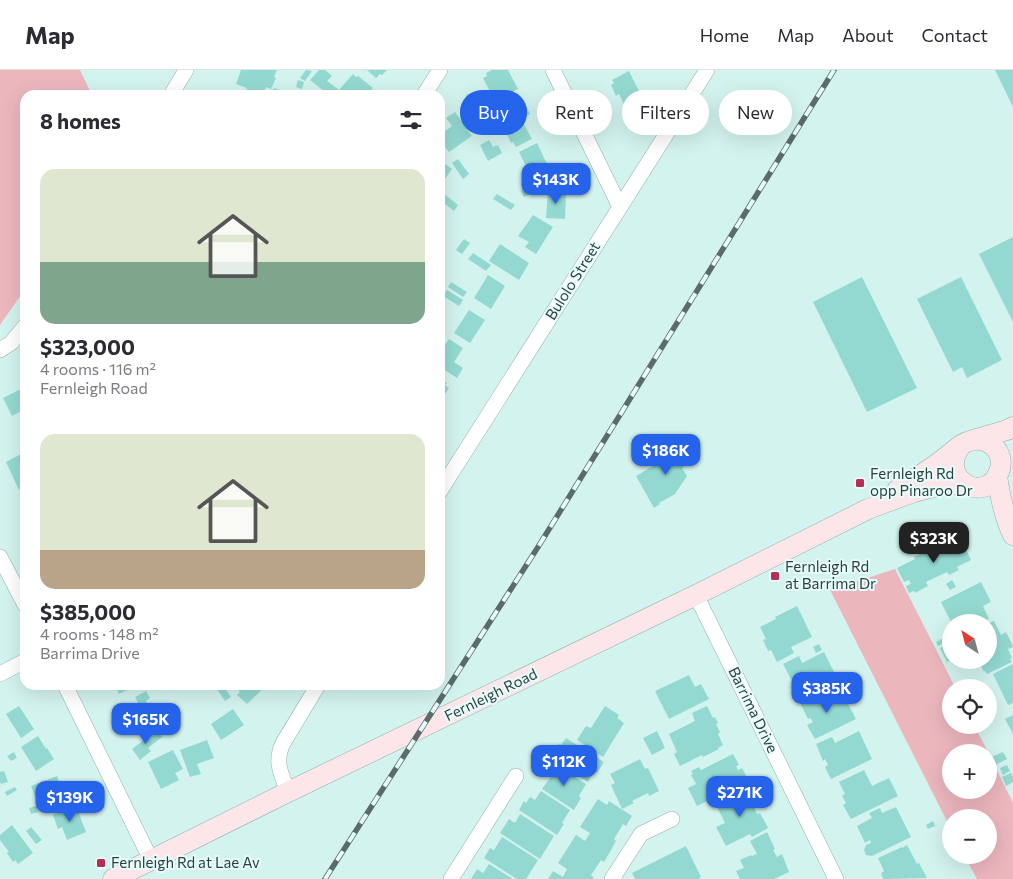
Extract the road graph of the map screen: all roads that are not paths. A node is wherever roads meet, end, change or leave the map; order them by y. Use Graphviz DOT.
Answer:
graph roads {
  1 [pos="186,70"];
  2 [pos="440,70"];
  3 [pos="553,70"];
  4 [pos="707,70"];
  5 [pos="174,90"];
  6 [pos="427,90"];
  7 [pos="620,207"];
  8 [pos="20,332"];
  9 [pos="0,350"];
  10 [pos="1013,427"];
  11 [pos="966,443"];
  12 [pos="1013,452"];
  13 [pos="999,473"];
  14 [pos="445,484"];
  15 [pos="968,485"];
  16 [pos="868,509"];
  17 [pos="1011,530"];
  18 [pos="0,557"];
  19 [pos="20,595"];
  20 [pos="696,595"];
  21 [pos="20,664"];
  22 [pos="0,674"];
  23 [pos="67,690"];
  24 [pos="315,690"];
  25 [pos="516,776"];
  26 [pos="288,792"];
  27 [pos="672,819"];
  28 [pos="151,860"];
  29 [pos="113,879"];
  30 [pos="451,879"];
  31 [pos="612,879"];
  32 [pos="836,879"];
  1 -- 5 [label="street"];
  2 -- 6 [label="street"];
  3 -- 7 [label="street"];
  4 -- 7 [label="street, Bulolo Street"];
  7 -- 14 [label="street, Bulolo Street"];
  8 -- 9 [label="street"];
  10 -- 11 [label="street, Fernleigh Road"];
  11 -- 13 [label="street"];
  11 -- 15 [label="street"];
  11 -- 16 [label="street, Fernleigh Road"];
  12 -- 13 [label="street"];
  13 -- 15 [label="street"];
  13 -- 17 [label="street"];
  15 -- 16 [label="street, Fernleigh Road"];
  15 -- 17 [label="street"];
  16 -- 20 [label="street, Fernleigh Road"];
  18 -- 19 [label="street"];
  20 -- 26 [label="street, Fernleigh Road"];
  20 -- 32 [label="street, Barrima Drive"];
  21 -- 22 [label="street"];
  23 -- 28 [label="street"];
  24 -- 26 [label="street"];
  25 -- 30 [label="street"];
  26 -- 28 [label="street, Fernleigh Road"];
  27 -- 31 [label="street"];
  28 -- 29 [label="street, Fernleigh Road"];
}
